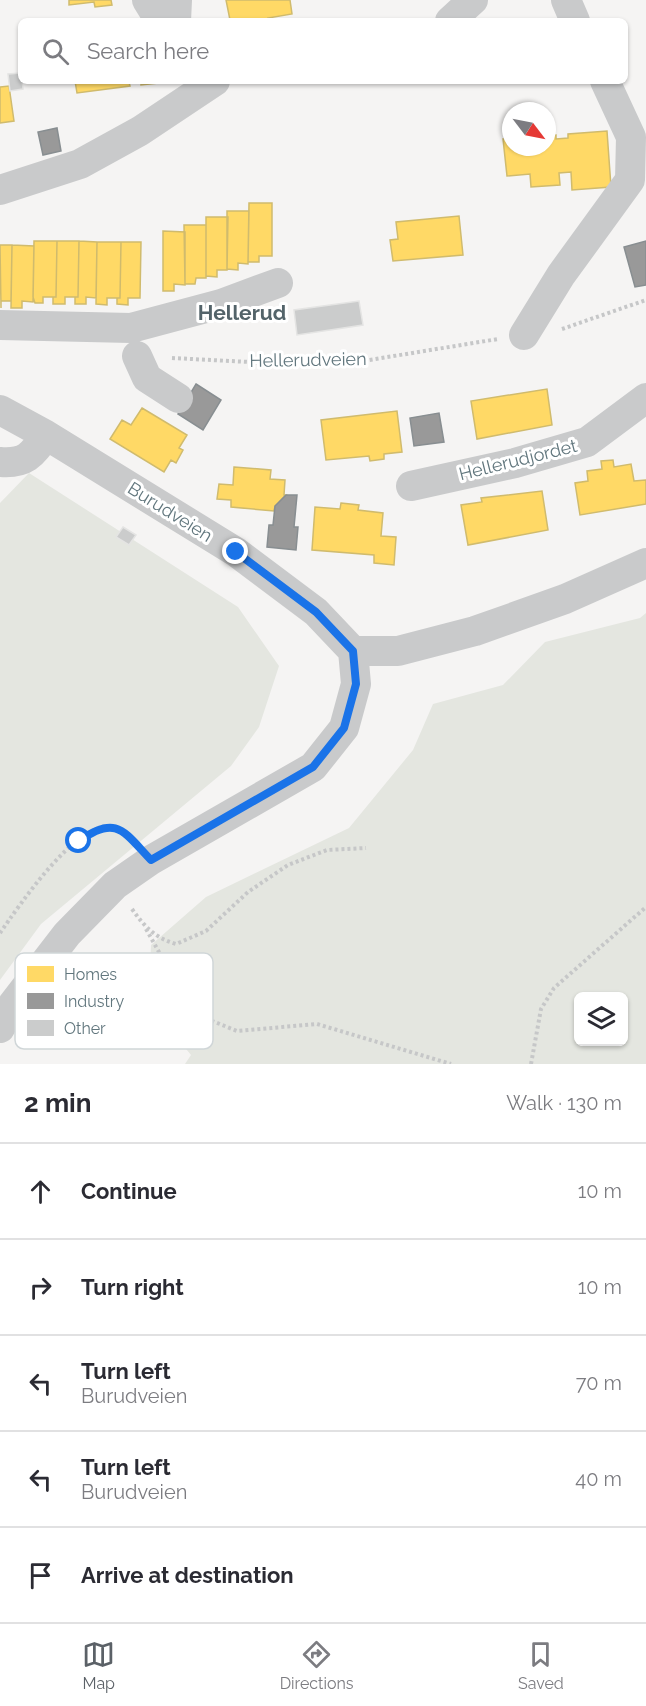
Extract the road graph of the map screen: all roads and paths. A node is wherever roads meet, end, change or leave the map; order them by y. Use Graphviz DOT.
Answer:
graph roads {
  1 [pos="147,0"];
  2 [pos="177,0"];
  3 [pos="473,0"];
  4 [pos="566,0"];
  5 [pos="158,18"];
  6 [pos="176,18"];
  7 [pos="453,18"];
  8 [pos="574,18"];
  9 [pos="206,84"];
  10 [pos="606,84"];
  11 [pos="183,92"];
  12 [pos="0,169"];
  13 [pos="13,186"];
  14 [pos="278,283"];
  15 [pos="646,300"];
  16 [pos="0,326"];
  17 [pos="525,335"];
  18 [pos="137,356"];
  19 [pos="178,398"];
  20 [pos="646,398"];
  21 [pos="0,410"];
  22 [pos="45,435"];
  23 [pos="0,462"];
  24 [pos="411,486"];
  25 [pos="646,562"];
  26 [pos="353,651"];
  27 [pos="366,848"];
  28 [pos="151,860"];
  29 [pos="115,885"];
  30 [pos="646,907"];
  31 [pos="146,929"];
  32 [pos="0,933"];
  33 [pos="52,953"];
  34 [pos="160,953"];
  35 [pos="15,1001"];
  36 [pos="213,1021"];
  37 [pos="0,1028"];
  38 [pos="451,1064"];
  39 [pos="531,1064"];
  1 -- 5 [label="street"];
  2 -- 6 [label="street"];
  3 -- 7 [label="street"];
  4 -- 8 [label="street"];
  9 -- 11 [label="street"];
  10 -- 17 [label="street"];
  11 -- 13 [label="street"];
  12 -- 13 [label="street"];
  14 -- 16 [label="street"];
  15 -- 17 [label="path, Hellerudveien"];
  17 -- 18 [label="path, Hellerudveien"];
  18 -- 19 [label="street"];
  20 -- 24 [label="street, Hellerudjordet"];
  21 -- 22 [label="street, Burudveien"];
  22 -- 23 [label="street"];
  22 -- 26 [label="street, Burudveien"];
  25 -- 26 [label="street"];
  26 -- 28 [label="street"];
  27 -- 31 [label="path"];
  28 -- 29 [label="street"];
  28 -- 32 [label="path"];
  29 -- 31 [label="path"];
  29 -- 33 [label="street"];
  30 -- 39 [label="path"];
  31 -- 34 [label="path"];
  35 -- 37 [label="street"];
  36 -- 38 [label="path"];
}
